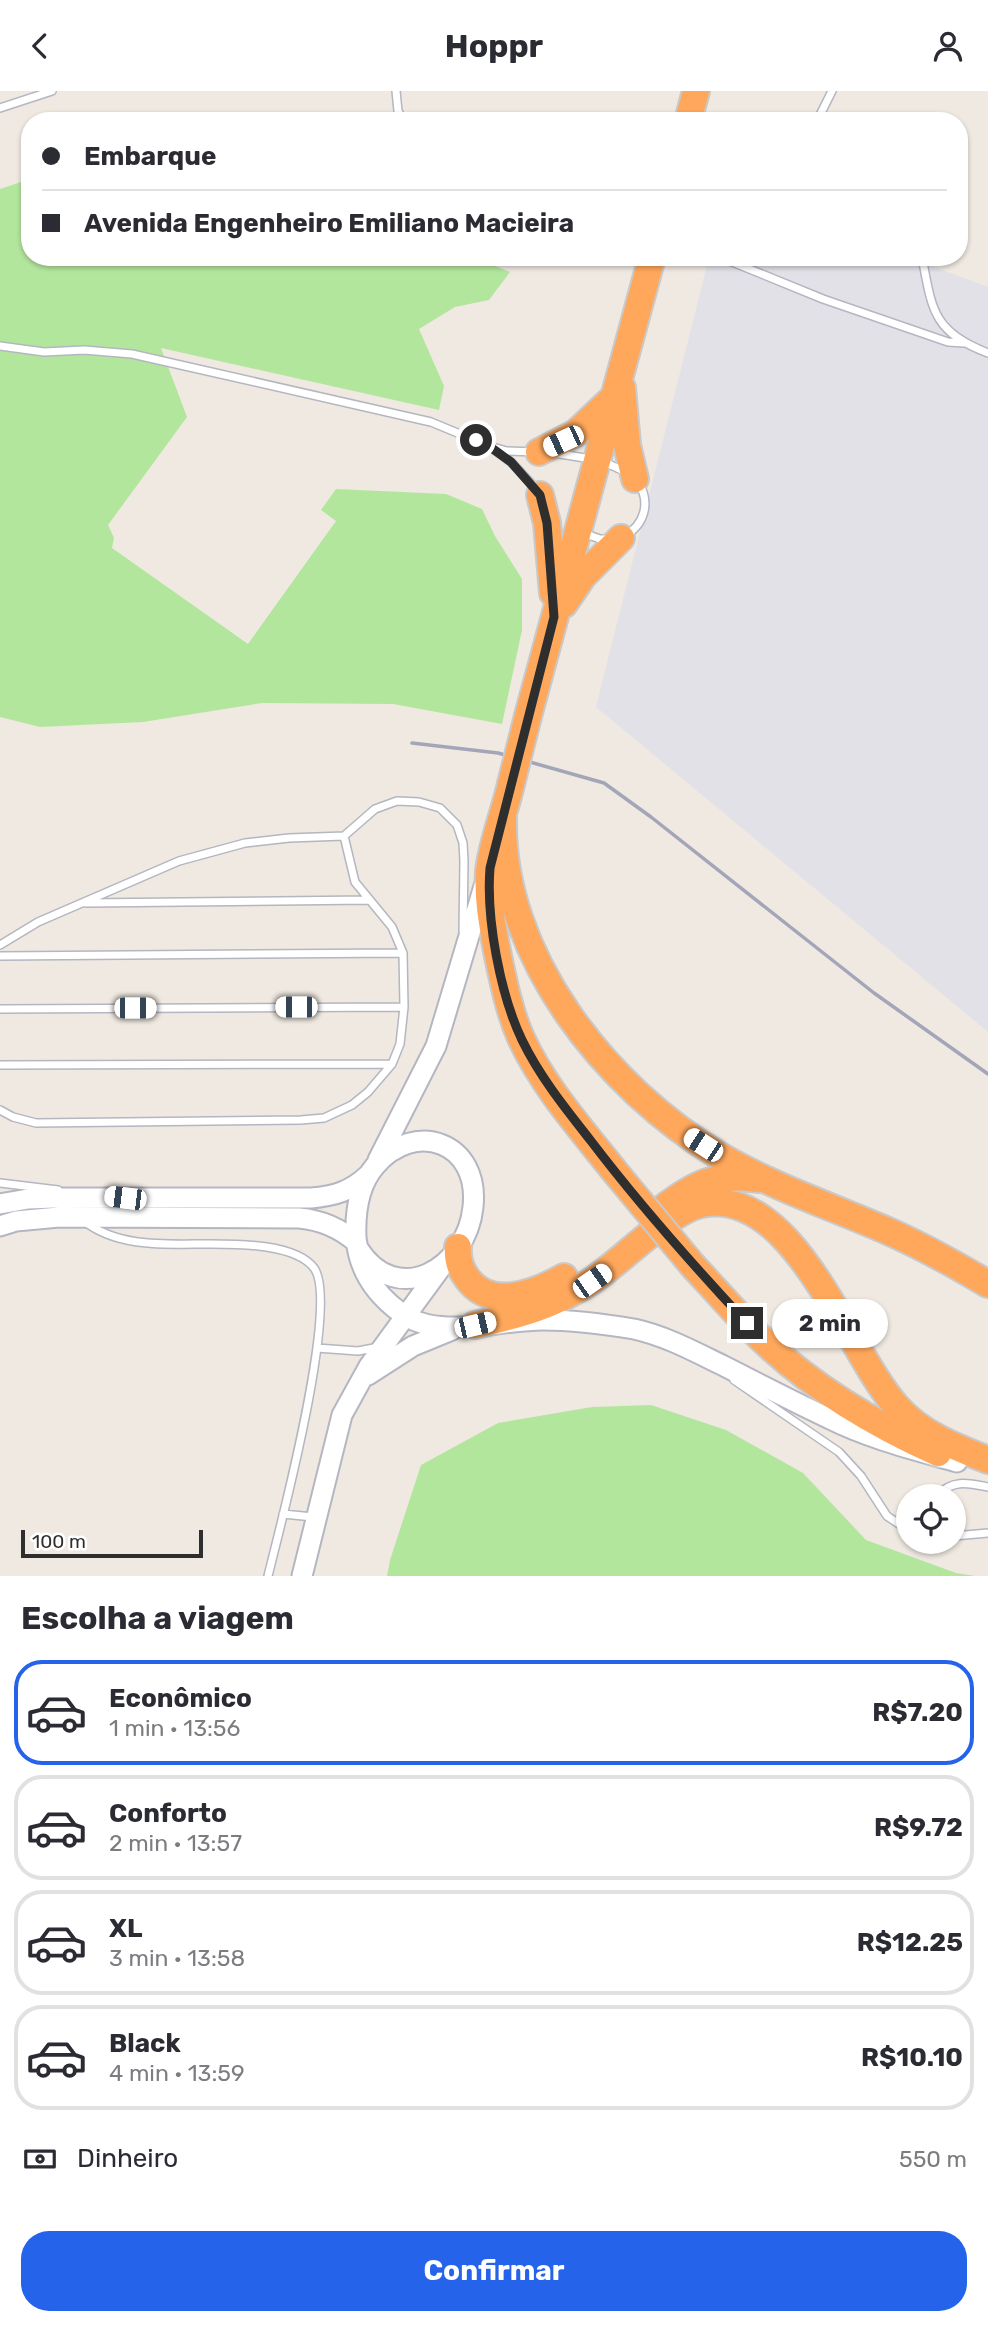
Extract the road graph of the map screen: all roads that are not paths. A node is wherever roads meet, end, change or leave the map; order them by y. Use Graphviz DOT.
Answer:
graph roads {
  1 [pos="52,91"];
  2 [pos="396,91"];
  3 [pos="696,91"];
  4 [pos="832,91"];
  5 [pos="0,108"];
  6 [pos="399,112"];
  7 [pos="690,112"];
  8 [pos="822,112"];
  9 [pos="649,266"];
  10 [pos="742,266"];
  11 [pos="924,266"];
  12 [pos="964,343"];
  13 [pos="0,346"];
  14 [pos="988,353"];
  15 [pos="620,370"];
  16 [pos="613,397"];
  17 [pos="489,446"];
  18 [pos="539,452"];
  19 [pos="597,460"];
  20 [pos="635,479"];
  21 [pos="540,495"];
  22 [pos="569,524"];
  23 [pos="621,538"];
  24 [pos="554,617"];
  25 [pos="503,818"];
  26 [pos="344,836"];
  27 [pos="490,868"];
  28 [pos="369,900"];
  29 [pos="83,903"];
  30 [pos="0,945"];
  31 [pos="403,953"];
  32 [pos="463,954"];
  33 [pos="0,956"];
  34 [pos="404,1007"];
  35 [pos="0,1009"];
  36 [pos="392,1064"];
  37 [pos="0,1065"];
  38 [pos="0,1110"];
  39 [pos="372,1169"];
  40 [pos="770,1181"];
  41 [pos="0,1183"];
  42 [pos="125,1198"];
  43 [pos="0,1205"];
  44 [pos="78,1216"];
  45 [pos="0,1226"];
  46 [pos="357,1246"];
  47 [pos="452,1255"];
  48 [pos="988,1284"];
  49 [pos="406,1317"];
  50 [pos="475,1325"];
  51 [pos="382,1346"];
  52 [pos="317,1348"];
  53 [pos="694,1351"];
  54 [pos="359,1382"];
  55 [pos="988,1460"];
  56 [pos="957,1462"];
  57 [pos="988,1472"];
  58 [pos="953,1484"];
  59 [pos="988,1487"];
  60 [pos="283,1514"];
  61 [pos="317,1517"];
  62 [pos="896,1522"];
  63 [pos="988,1533"];
  64 [pos="966,1535"];
  65 [pos="268,1576"];
  66 [pos="302,1576"];
  1 -- 5 [label="lane"];
  2 -- 6 [label="lane"];
  3 -- 7 [label="highway"];
  4 -- 8 [label="lane"];
  9 -- 15 [label="highway"];
  10 -- 12 [label="lane"];
  11 -- 12 [label="lane"];
  12 -- 14 [label="lane"];
  13 -- 17 [label="lane"];
  15 -- 16 [label="highway"];
  15 -- 20 [label="highway"];
  16 -- 18 [label="highway"];
  16 -- 19 [label="highway"];
  17 -- 18 [label="lane"];
  17 -- 21 [label="lane"];
  18 -- 19 [label="lane"];
  19 -- 20 [label="lane"];
  19 -- 22 [label="highway"];
  20 -- 23 [label="lane"];
  21 -- 22 [label="lane"];
  21 -- 24 [label="highway"];
  22 -- 23 [label="lane"];
  22 -- 24 [label="highway"];
  23 -- 24 [label="highway"];
  24 -- 25 [label="highway, bridge"];
  25 -- 27 [label="highway"];
  25 -- 40 [label="highway"];
  26 -- 28 [label="lane"];
  26 -- 29 [label="lane"];
  26 -- 32 [label="lane"];
  27 -- 32 [label="street"];
  27 -- 56 [label="highway, bridge"];
  28 -- 29 [label="lane"];
  28 -- 31 [label="lane"];
  29 -- 30 [label="lane"];
  31 -- 33 [label="lane"];
  31 -- 34 [label="lane"];
  32 -- 39 [label="street"];
  34 -- 35 [label="lane"];
  34 -- 36 [label="lane"];
  36 -- 37 [label="lane"];
  36 -- 38 [label="lane"];
  39 -- 42 [label="street"];
  39 -- 46 [label="street"];
  39 -- 47 [label="street"];
  40 -- 47 [label="highway"];
  40 -- 48 [label="highway"];
  41 -- 42 [label="lane"];
  42 -- 43 [label="street"];
  44 -- 45 [label="street"];
  44 -- 46 [label="street"];
  44 -- 52 [label="lane"];
  46 -- 47 [label="street"];
  46 -- 49 [label="street"];
  47 -- 49 [label="street"];
  49 -- 50 [label="street"];
  49 -- 51 [label="street"];
  50 -- 53 [label="street"];
  50 -- 54 [label="street"];
  50 -- 55 [label="highway"];
  51 -- 52 [label="lane"];
  51 -- 54 [label="street"];
  52 -- 60 [label="lane"];
  53 -- 56 [label="street"];
  53 -- 62 [label="lane"];
  54 -- 61 [label="street"];
  56 -- 57 [label="highway"];
  58 -- 59 [label="lane"];
  60 -- 61 [label="lane"];
  60 -- 65 [label="lane"];
  61 -- 66 [label="street"];
  63 -- 64 [label="lane"];
}
